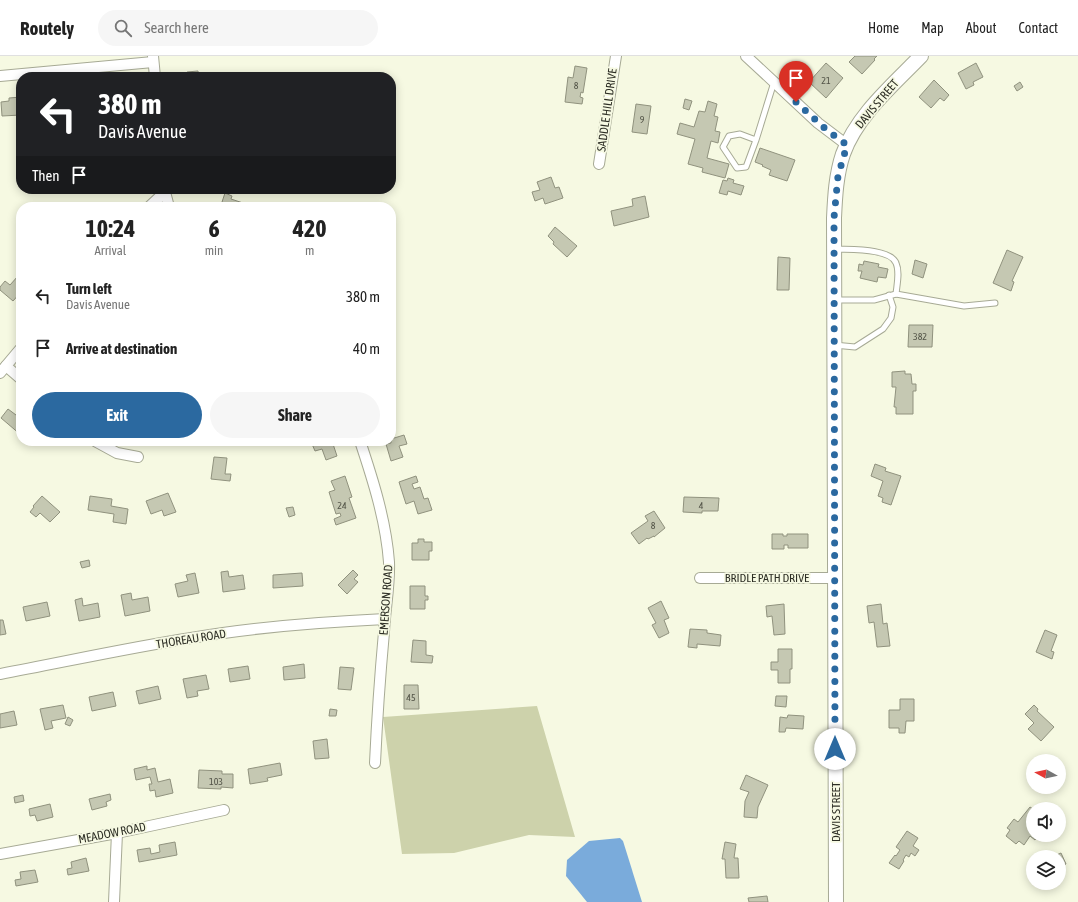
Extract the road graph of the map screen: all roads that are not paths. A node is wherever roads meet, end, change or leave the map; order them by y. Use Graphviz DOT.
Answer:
graph roads {
  1 [pos="616,56"];
  2 [pos="746,56"];
  3 [pos="921,56"];
  4 [pos="153,59"];
  5 [pos="36,72"];
  6 [pos="154,72"];
  7 [pos="16,74"];
  8 [pos="0,76"];
  9 [pos="774,82"];
  10 [pos="756,140"];
  11 [pos="847,145"];
  12 [pos="599,164"];
  13 [pos="162,194"];
  14 [pos="154,202"];
  15 [pos="834,249"];
  16 [pos="896,294"];
  17 [pos="889,296"];
  18 [pos="834,300"];
  19 [pos="995,303"];
  20 [pos="834,345"];
  21 [pos="16,354"];
  22 [pos="3,370"];
  23 [pos="16,376"];
  24 [pos="104,446"];
  25 [pos="362,446"];
  26 [pos="138,457"];
  27 [pos="700,578"];
  28 [pos="834,578"];
  29 [pos="385,619"];
  30 [pos="0,674"];
  31 [pos="375,763"];
  32 [pos="224,810"];
  33 [pos="117,833"];
  34 [pos="0,854"];
  35 [pos="114,902"];
  36 [pos="836,902"];
  1 -- 12 [label="street, SADDLE HILL DRIVE"];
  2 -- 9 [label="street"];
  3 -- 11 [label="street, DAVIS STREET"];
  4 -- 5 [label="street"];
  4 -- 6 [label="street"];
  7 -- 8 [label="street"];
  9 -- 10 [label="lane"];
  9 -- 11 [label="street"];
  10 -- 10 [label="lane"];
  11 -- 15 [label="street, DAVIS STREET"];
  13 -- 14 [label="street"];
  15 -- 16 [label="lane"];
  15 -- 18 [label="street, DAVIS STREET"];
  16 -- 17 [label="lane"];
  16 -- 19 [label="lane"];
  17 -- 18 [label="lane"];
  17 -- 20 [label="lane"];
  18 -- 20 [label="street, DAVIS STREET"];
  20 -- 28 [label="street, DAVIS STREET"];
  21 -- 22 [label="street"];
  22 -- 23 [label="street"];
  24 -- 26 [label="street"];
  25 -- 29 [label="street, EMERSON ROAD"];
  27 -- 28 [label="street, BRIDLE PATH DRIVE"];
  28 -- 36 [label="street, DAVIS STREET"];
  29 -- 30 [label="street, THOREAU ROAD"];
  29 -- 31 [label="street, EMERSON ROAD"];
  32 -- 33 [label="street, MEADOW ROAD"];
  33 -- 34 [label="street, MEADOW ROAD"];
  33 -- 35 [label="street"];
}
